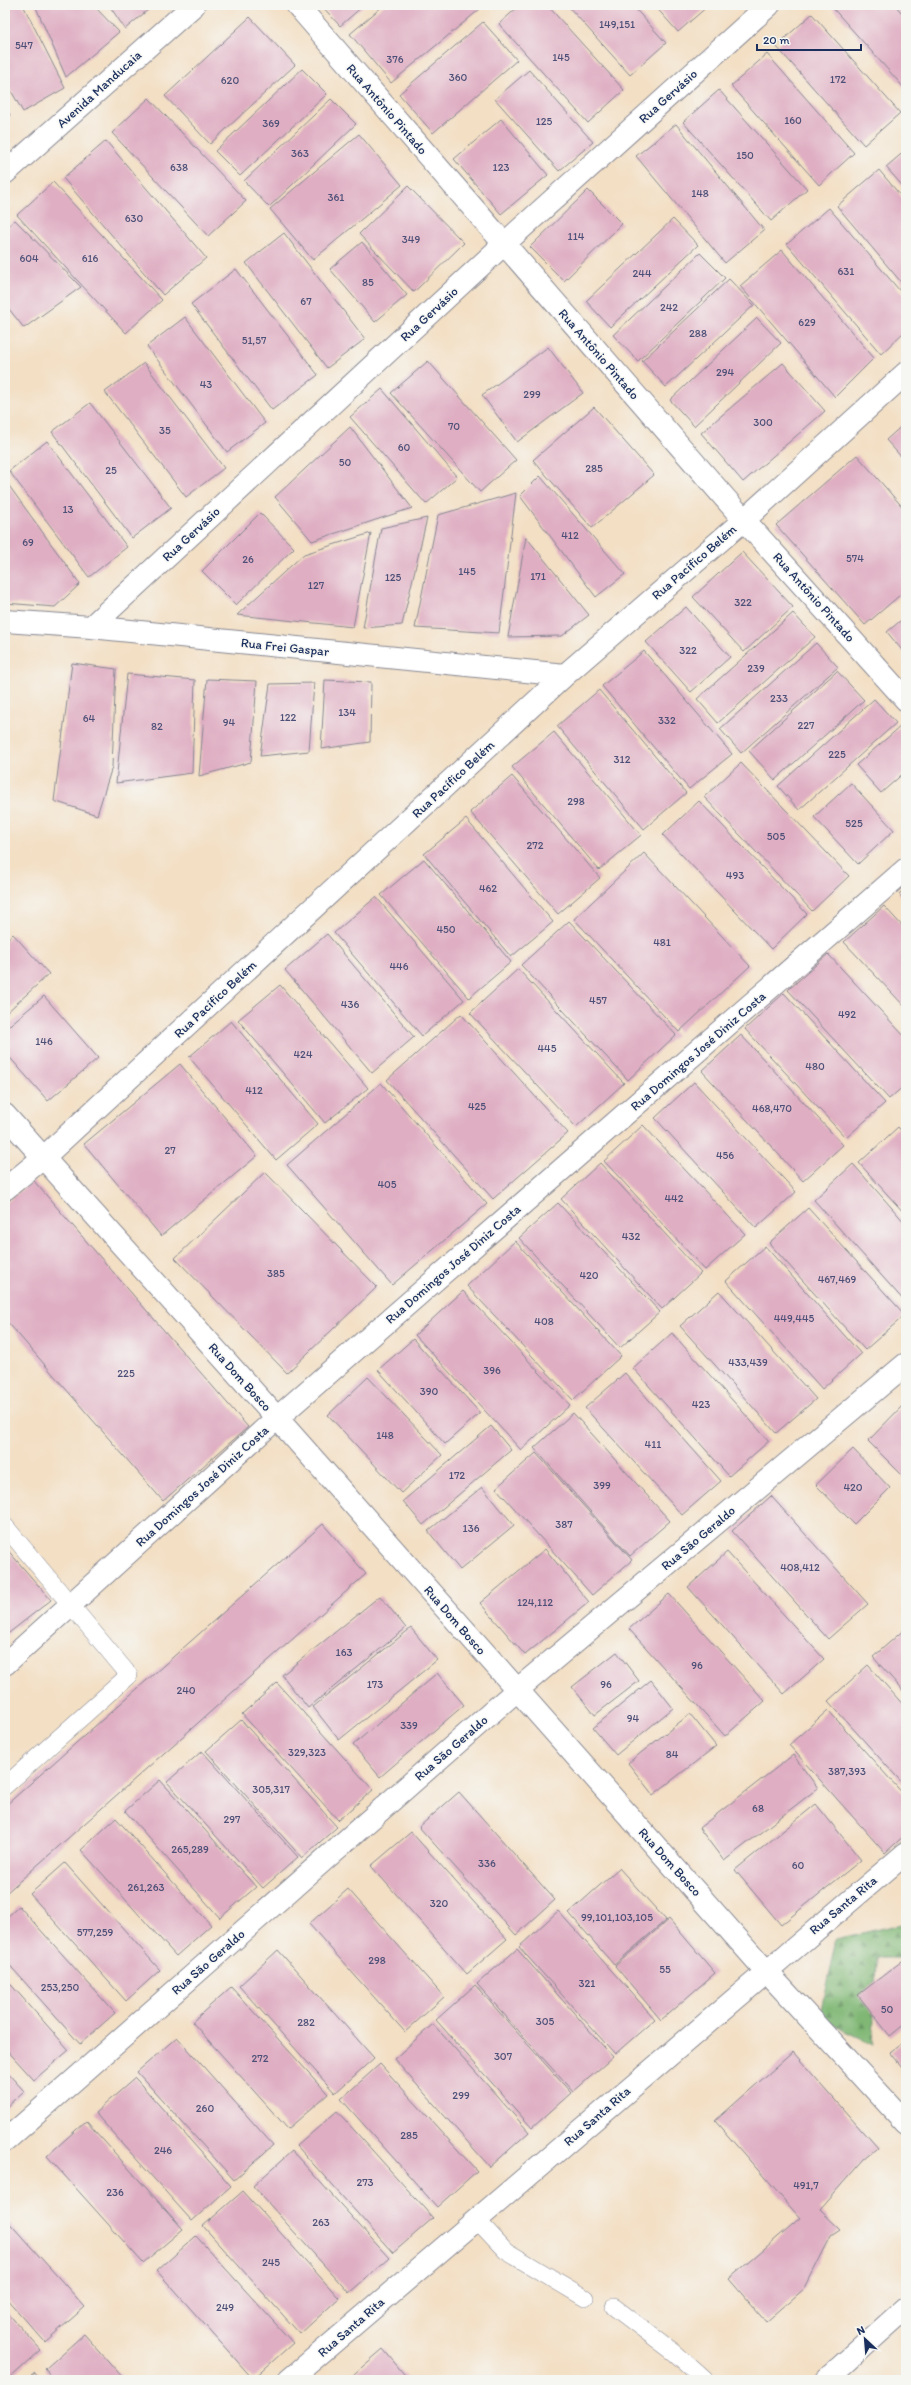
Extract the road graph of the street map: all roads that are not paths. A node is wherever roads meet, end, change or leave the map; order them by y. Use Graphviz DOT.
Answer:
graph roads {
  1 [pos="194,5"];
  2 [pos="297,5"];
  3 [pos="769,5"];
  4 [pos="5,174"];
  5 [pos="504,244"];
  6 [pos="906,374"];
  7 [pos="744,520"];
  8 [pos="5,621"];
  9 [pos="91,627"];
  10 [pos="565,675"];
  11 [pos="906,700"];
  12 [pos="906,869"];
  13 [pos="5,1115"];
  14 [pos="44,1157"];
  15 [pos="5,1189"];
  16 [pos="906,1364"];
  17 [pos="277,1418"];
  18 [pos="5,1526"];
  19 [pos="69,1606"];
  20 [pos="5,1664"];
  21 [pos="517,1690"];
  22 [pos="5,1786"];
  23 [pos="906,1853"];
  24 [pos="766,1971"];
  25 [pos="906,2123"];
  26 [pos="5,2141"];
  27 [pos="476,2219"];
  28 [pos="585,2298"];
  29 [pos="614,2307"];
  30 [pos="906,2308"];
  31 [pos="289,2380"];
  32 [pos="705,2380"];
  33 [pos="826,2380"];
  1 -- 4 [label="street, Avenida Manducaia"];
  2 -- 5 [label="street, Rua Antônio Pintado"];
  3 -- 5 [label="street, Rua Gervásio"];
  5 -- 7 [label="street, Rua Antônio Pintado"];
  5 -- 9 [label="street, Rua Gervásio"];
  6 -- 7 [label="street, Rua Pacífico Belém"];
  7 -- 10 [label="street, Rua Pacífico Belém"];
  7 -- 11 [label="street, Rua Antônio Pintado"];
  8 -- 9 [label="street, Rua Frei Gaspar"];
  9 -- 10 [label="street, Rua Frei Gaspar"];
  10 -- 14 [label="street, Rua Pacífico Belém"];
  12 -- 17 [label="street, Rua Domingos José Diniz Costa"];
  13 -- 14 [label="street, Rua Dom Bosco"];
  14 -- 15 [label="street, Rua Pacífico Belém"];
  14 -- 17 [label="street, Rua Dom Bosco"];
  16 -- 21 [label="street, Rua São Geraldo"];
  17 -- 19 [label="street, Rua Domingos José Diniz Costa"];
  17 -- 21 [label="street, Rua Dom Bosco"];
  18 -- 19 [label="lane"];
  19 -- 20 [label="street, Rua Domingos José Diniz Costa"];
  19 -- 22 [label="lane"];
  21 -- 24 [label="street, Rua Dom Bosco"];
  21 -- 26 [label="street, Rua São Geraldo"];
  23 -- 24 [label="street, Rua Santa Rita"];
  24 -- 25 [label="street, Rua Dom Bosco"];
  24 -- 27 [label="street, Rua Santa Rita"];
  27 -- 28 [label="lane"];
  27 -- 31 [label="street, Rua Santa Rita"];
  29 -- 32 [label="lane"];
  30 -- 33 [label="street"];
}
